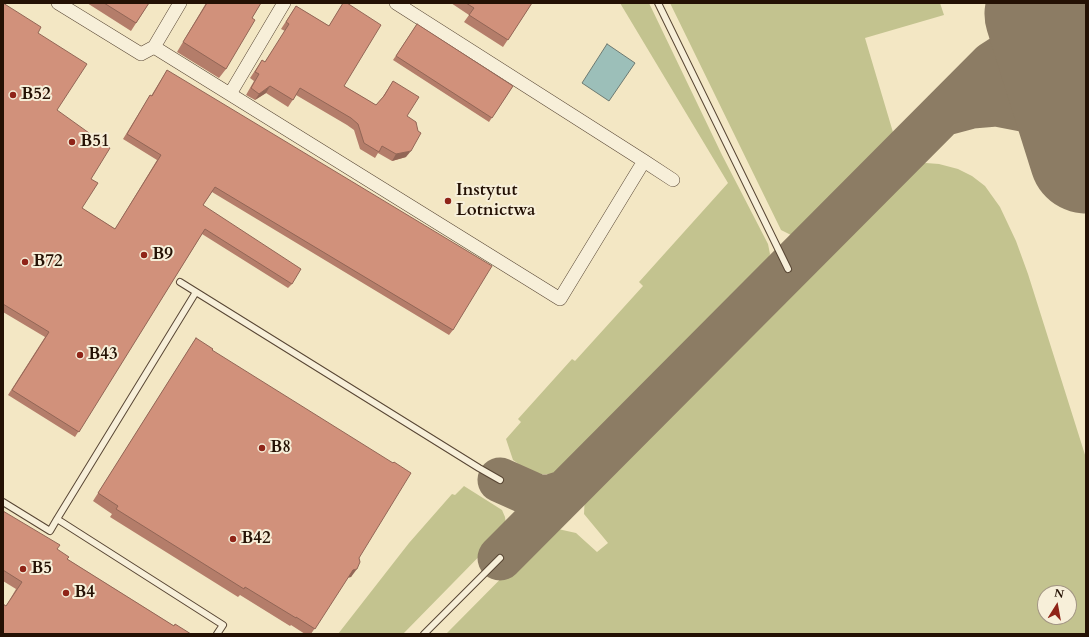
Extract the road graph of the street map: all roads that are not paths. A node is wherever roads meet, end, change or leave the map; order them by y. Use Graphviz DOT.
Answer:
graph roads {
  1 [pos="58,3"];
  2 [pos="180,3"];
  3 [pos="284,3"];
  4 [pos="396,3"];
  5 [pos="658,3"];
  6 [pos="154,47"];
  7 [pos="230,94"];
  8 [pos="644,161"];
  9 [pos="673,180"];
  10 [pos="788,269"];
  11 [pos="180,282"];
  12 [pos="196,292"];
  13 [pos="500,480"];
  14 [pos="3,502"];
  15 [pos="57,519"];
  16 [pos="500,558"];
  17 [pos="217,634"];
  18 [pos="424,634"];
  1 -- 6 [label="street"];
  2 -- 6 [label="street"];
  3 -- 7 [label="street"];
  4 -- 8 [label="street"];
  5 -- 10 [label="lane"];
  6 -- 7 [label="street"];
  7 -- 8 [label="street"];
  8 -- 9 [label="street"];
  11 -- 12 [label="lane"];
  12 -- 13 [label="lane"];
  12 -- 15 [label="lane"];
  14 -- 15 [label="lane"];
  15 -- 17 [label="lane"];
  16 -- 18 [label="lane"];
}
